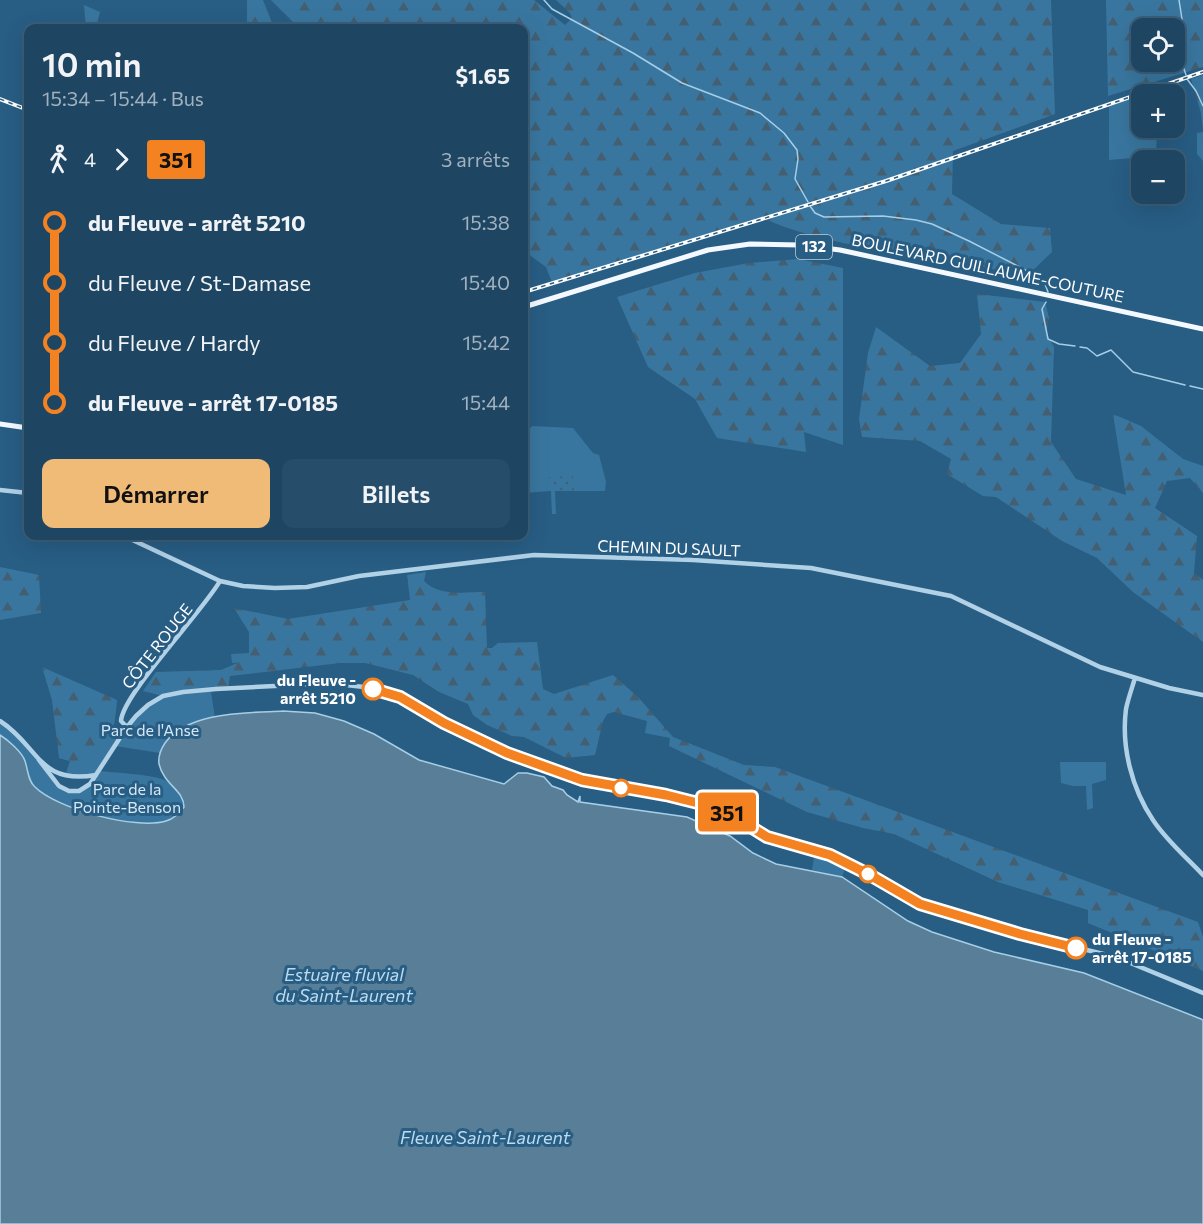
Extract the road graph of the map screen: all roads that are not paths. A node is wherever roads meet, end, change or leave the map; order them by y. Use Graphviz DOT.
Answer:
graph roads {
  1 [pos="528,306"];
  2 [pos="1203,329"];
  3 [pos="0,424"];
  4 [pos="24,427"];
  5 [pos="0,490"];
  6 [pos="24,493"];
  7 [pos="133,540"];
  8 [pos="220,581"];
  9 [pos="1135,678"];
  10 [pos="1203,695"];
  11 [pos="0,721"];
  12 [pos="127,727"];
  13 [pos="39,760"];
  14 [pos="96,775"];
  15 [pos="1203,875"];
  16 [pos="1203,993"];
  1 -- 2 [label="main road, BOULEVARD GUILLAUME-COUTURE / 132"];
  3 -- 4 [label="main road"];
  5 -- 6 [label="street"];
  7 -- 8 [label="street, CHEMIN DU SAULT"];
  8 -- 9 [label="street, CHEMIN DU SAULT"];
  8 -- 12 [label="street, CÔTE ROUGE"];
  9 -- 10 [label="street, CHEMIN DU SAULT"];
  9 -- 15 [label="street"];
  11 -- 13 [label="street"];
  12 -- 14 [label="street"];
  12 -- 16 [label="street"];
  13 -- 14 [label="street"];
  13 -- 14 [label="street"];
}
